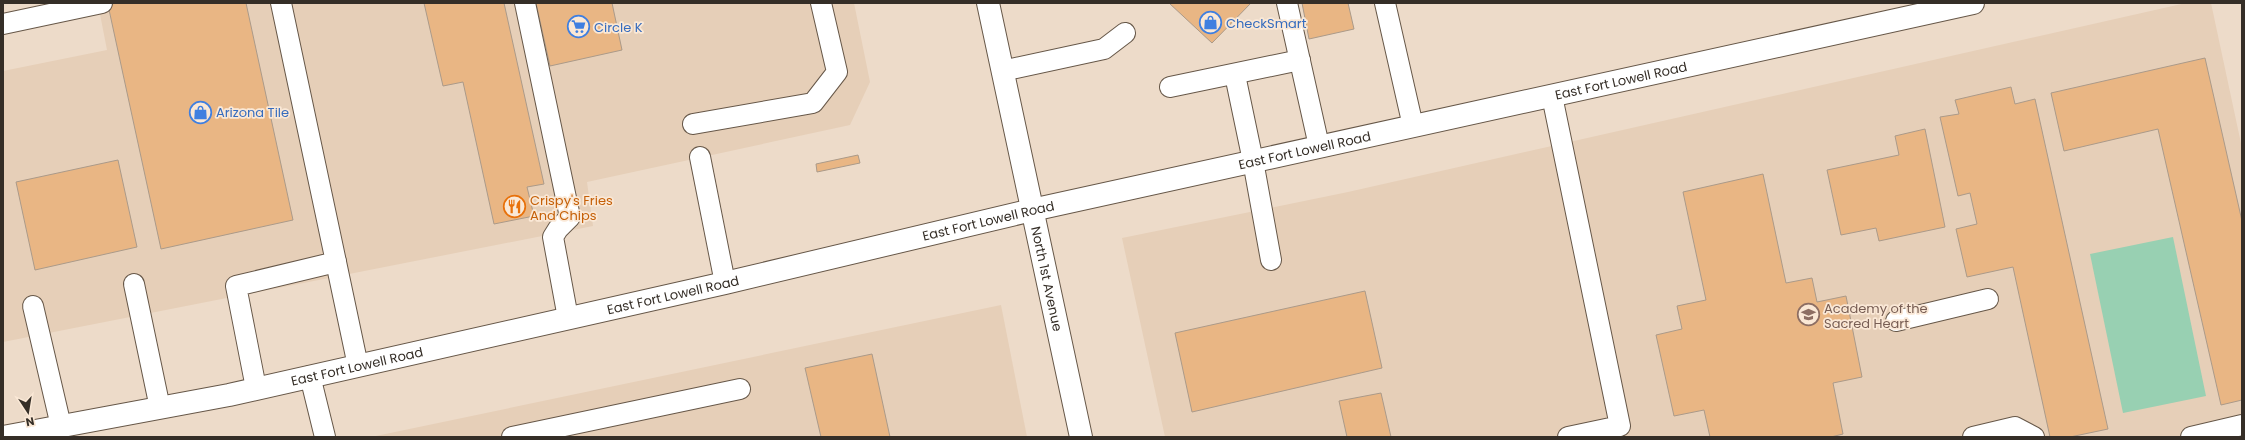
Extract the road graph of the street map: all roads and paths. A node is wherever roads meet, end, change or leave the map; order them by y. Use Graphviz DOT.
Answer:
graph roads {
  1 [pos="102,3"];
  2 [pos="282,3"];
  3 [pos="525,3"];
  4 [pos="821,3"];
  5 [pos="988,3"];
  6 [pos="1287,3"];
  7 [pos="1385,3"];
  8 [pos="1973,3"];
  9 [pos="46,9"];
  10 [pos="3,24"];
  11 [pos="1125,33"];
  12 [pos="1300,60"];
  13 [pos="1002,71"];
  14 [pos="1235,75"];
  15 [pos="1170,87"];
  16 [pos="1552,96"];
  17 [pos="693,124"];
  18 [pos="1413,126"];
  19 [pos="1319,146"];
  20 [pos="700,157"];
  21 [pos="1253,161"];
  22 [pos="1032,210"];
  23 [pos="1271,260"];
  24 [pos="336,262"];
  25 [pos="725,283"];
  26 [pos="134,284"];
  27 [pos="1988,299"];
  28 [pos="33,306"];
  29 [pos="568,318"];
  30 [pos="1896,321"];
  31 [pos="358,366"];
  32 [pos="310,376"];
  33 [pos="256,388"];
  34 [pos="740,389"];
  35 [pos="160,408"];
  36 [pos="2242,425"];
  37 [pos="61,426"];
  38 [pos="12,436"];
  39 [pos="325,437"];
  40 [pos="512,437"];
  41 [pos="1081,437"];
  42 [pos="1568,437"];
  43 [pos="1973,437"];
  44 [pos="2034,437"];
  45 [pos="2191,437"];
  1 -- 9 [label="lane"];
  2 -- 24 [label="lane"];
  3 -- 29 [label="lane"];
  4 -- 17 [label="lane"];
  5 -- 13 [label="main road, North 1st Avenue"];
  6 -- 12 [label="lane"];
  7 -- 18 [label="lane"];
  8 -- 16 [label="main road, East Fort Lowell Road"];
  9 -- 10 [label="lane"];
  11 -- 13 [label="lane"];
  12 -- 14 [label="lane"];
  12 -- 19 [label="lane"];
  13 -- 22 [label="main road, North 1st Avenue"];
  14 -- 15 [label="lane"];
  14 -- 21 [label="lane"];
  16 -- 18 [label="main road, East Fort Lowell Road"];
  16 -- 42 [label="lane"];
  18 -- 19 [label="main road, East Fort Lowell Road"];
  19 -- 21 [label="main road, East Fort Lowell Road"];
  20 -- 25 [label="lane"];
  21 -- 22 [label="main road, East Fort Lowell Road"];
  21 -- 23 [label="lane"];
  22 -- 25 [label="main road, East Fort Lowell Road"];
  22 -- 41 [label="main road, North 1st Avenue"];
  24 -- 31 [label="lane"];
  24 -- 33 [label="lane"];
  25 -- 29 [label="main road, East Fort Lowell Road"];
  26 -- 35 [label="lane"];
  27 -- 30 [label="lane"];
  28 -- 37 [label="lane"];
  29 -- 31 [label="main road, East Fort Lowell Road"];
  31 -- 32 [label="main road, East Fort Lowell Road"];
  32 -- 33 [label="main road, East Fort Lowell Road"];
  32 -- 39 [label="lane"];
  33 -- 35 [label="main road, East Fort Lowell Road"];
  34 -- 40 [label="lane"];
  35 -- 37 [label="main road, East Fort Lowell Road"];
  36 -- 45 [label="lane"];
  37 -- 38 [label="main road, East Fort Lowell Road"];
  43 -- 44 [label="lane"];
}
